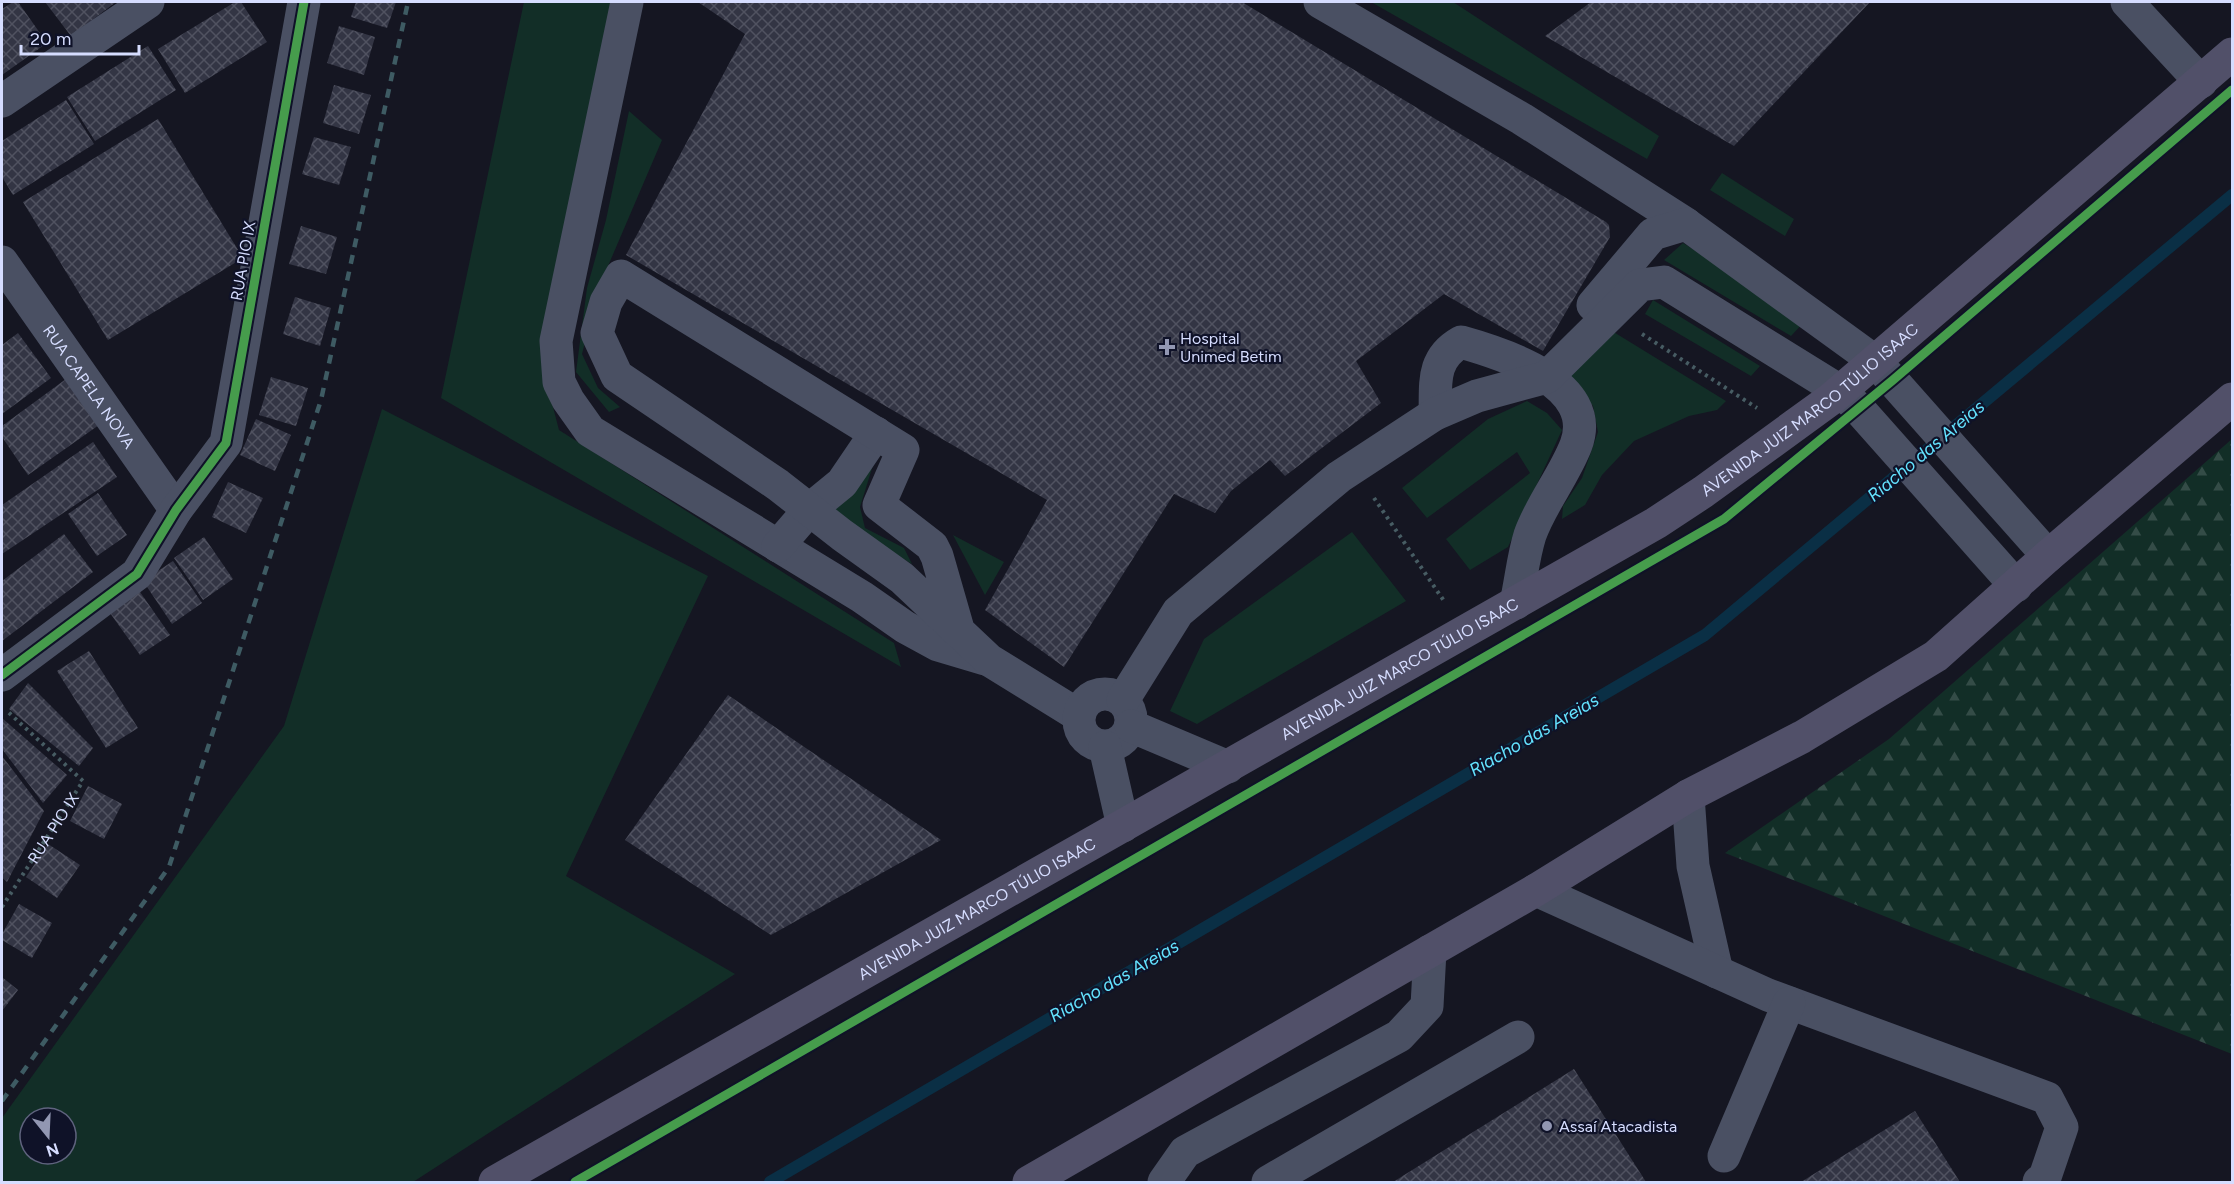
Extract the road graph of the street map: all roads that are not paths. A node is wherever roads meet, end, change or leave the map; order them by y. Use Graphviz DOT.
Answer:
graph roads {
  1 [pos="148,2"];
  2 [pos="304,2"];
  3 [pos="627,2"];
  4 [pos="1320,2"];
  5 [pos="2128,2"];
  6 [pos="2232,54"];
  7 [pos="2200,82"];
  8 [pos="2,101"];
  9 [pos="1686,224"];
  10 [pos="2,262"];
  11 [pos="1884,371"];
  12 [pos="1541,374"];
  13 [pos="1849,399"];
  14 [pos="2232,399"];
  15 [pos="1435,414"];
  16 [pos="876,433"];
  17 [pos="176,510"];
  18 [pos="809,510"];
  19 [pos="778,546"];
  20 [pos="2048,556"];
  21 [pos="2016,586"];
  22 [pos="1516,603"];
  23 [pos="958,629"];
  24 [pos="989,660"];
  25 [pos="2,675"];
  26 [pos="1127,713"];
  27 [pos="1078,716"];
  28 [pos="1106,747"];
  29 [pos="1227,767"];
  30 [pos="1688,796"];
  31 [pos="1123,826"];
  32 [pos="1536,890"];
  33 [pos="1430,951"];
  34 [pos="1717,972"];
  35 [pos="1789,1003"];
  36 [pos="1518,1037"];
  37 [pos="1724,1156"];
  38 [pos="495,1182"];
  39 [pos="1029,1182"];
  40 [pos="1164,1182"];
  41 [pos="1268,1182"];
  42 [pos="2039,1182"];
  1 -- 8 [label="street"];
  2 -- 17 [label="street, RUA PIO IX"];
  3 -- 19 [label="street"];
  4 -- 9 [label="street"];
  5 -- 7 [label="street"];
  6 -- 7 [label="main road, AVENIDA JUIZ MARCO TÚLIO ISAAC"];
  7 -- 11 [label="main road, AVENIDA JUIZ MARCO TÚLIO ISAAC"];
  9 -- 11 [label="street"];
  9 -- 12 [label="street"];
  10 -- 17 [label="street, RUA CAPELA NOVA"];
  11 -- 13 [label="main road, AVENIDA JUIZ MARCO TÚLIO ISAAC"];
  11 -- 20 [label="street"];
  12 -- 13 [label="street"];
  12 -- 15 [label="street"];
  12 -- 15 [label="street"];
  12 -- 22 [label="street"];
  13 -- 21 [label="street"];
  13 -- 22 [label="main road, AVENIDA JUIZ MARCO TÚLIO ISAAC"];
  14 -- 20 [label="main road"];
  15 -- 26 [label="street"];
  16 -- 18 [label="street"];
  16 -- 18 [label="street"];
  16 -- 23 [label="street"];
  17 -- 25 [label="street, RUA PIO IX"];
  18 -- 19 [label="street"];
  18 -- 23 [label="street"];
  19 -- 24 [label="street"];
  20 -- 21 [label="main road"];
  21 -- 30 [label="main road"];
  22 -- 29 [label="main road, AVENIDA JUIZ MARCO TÚLIO ISAAC"];
  23 -- 24 [label="street"];
  24 -- 27 [label="street"];
  26 -- 27 [label="street"];
  26 -- 28 [label="street"];
  26 -- 29 [label="street"];
  27 -- 28 [label="street"];
  28 -- 31 [label="street"];
  29 -- 31 [label="main road, AVENIDA JUIZ MARCO TÚLIO ISAAC"];
  30 -- 32 [label="main road"];
  30 -- 34 [label="street"];
  31 -- 38 [label="main road, AVENIDA JUIZ MARCO TÚLIO ISAAC"];
  32 -- 33 [label="main road"];
  32 -- 34 [label="street"];
  33 -- 39 [label="main road"];
  33 -- 40 [label="street"];
  34 -- 35 [label="street"];
  35 -- 37 [label="street"];
  35 -- 42 [label="street"];
  36 -- 41 [label="street"];
}
